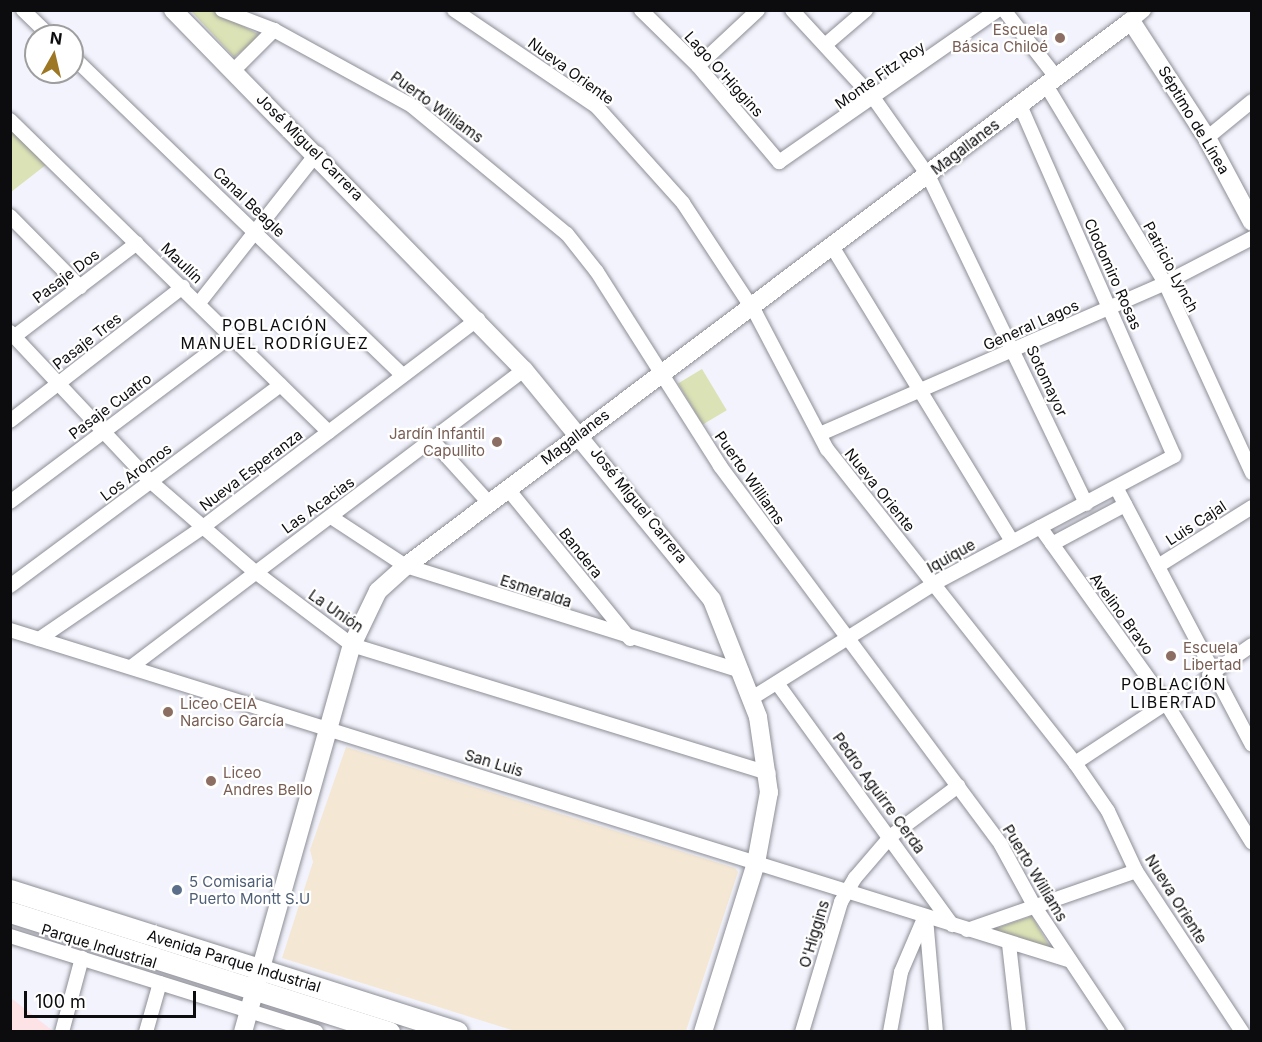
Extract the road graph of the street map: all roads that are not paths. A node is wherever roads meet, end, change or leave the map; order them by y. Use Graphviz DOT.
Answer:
graph roads {
  1 [pos="23,10"];
  2 [pos="173,10"];
  3 [pos="222,10"];
  4 [pos="454,10"];
  5 [pos="641,10"];
  6 [pos="758,10"];
  7 [pos="792,10"];
  8 [pos="866,10"];
  9 [pos="998,10"];
  10 [pos="1004,10"];
  11 [pos="476,16"];
  12 [pos="1137,16"];
  13 [pos="38,24"];
  14 [pos="274,30"];
  15 [pos="825,45"];
  16 [pos="699,66"];
  17 [pos="84,67"];
  18 [pos="234,70"];
  19 [pos="1051,81"];
  20 [pos="875,100"];
  21 [pos="1251,100"];
  22 [pos="1020,106"];
  23 [pos="10,120"];
  24 [pos="1208,138"];
  25 [pos="317,153"];
  26 [pos="779,162"];
  27 [pos="928,175"];
  28 [pos="10,216"];
  29 [pos="1251,222"];
  30 [pos="255,229"];
  31 [pos="1251,238"];
  32 [pos="137,243"];
  33 [pos="833,248"];
  34 [pos="1165,283"];
  35 [pos="80,286"];
  36 [pos="183,287"];
  37 [pos="199,303"];
  38 [pos="1110,308"];
  39 [pos="752,309"];
  40 [pos="477,319"];
  41 [pos="13,334"];
  42 [pos="231,336"];
  43 [pos="1015,350"];
  44 [pos="524,370"];
  45 [pos="401,374"];
  46 [pos="661,374"];
  47 [pos="61,382"];
  48 [pos="281,385"];
  49 [pos="923,390"];
  50 [pos="10,421"];
  51 [pos="105,430"];
  52 [pos="329,432"];
  53 [pos="579,432"];
  54 [pos="820,434"];
  55 [pos="431,439"];
  56 [pos="1174,456"];
  57 [pos="1251,472"];
  58 [pos="150,481"];
  59 [pos="507,488"];
  60 [pos="1117,489"];
  61 [pos="10,502"];
  62 [pos="489,503"];
  63 [pos="1086,504"];
  64 [pos="1125,505"];
  65 [pos="1251,507"];
  66 [pos="331,517"];
  67 [pos="203,527"];
  68 [pos="1040,527"];
  69 [pos="1012,541"];
  70 [pos="1052,544"];
  71 [pos="406,566"];
  72 [pos="1158,566"];
  73 [pos="254,571"];
  74 [pos="935,583"];
  75 [pos="10,586"];
  76 [pos="10,630"];
  77 [pos="39,639"];
  78 [pos="630,639"];
  79 [pos="847,639"];
  80 [pos="352,645"];
  81 [pos="1251,645"];
  82 [pos="131,667"];
  83 [pos="742,671"];
  84 [pos="1212,674"];
  85 [pos="777,683"];
  86 [pos="1180,694"];
  87 [pos="752,698"];
  88 [pos="1166,703"];
  89 [pos="330,729"];
  90 [pos="1251,745"];
  91 [pos="1075,763"];
  92 [pos="769,773"];
  93 [pos="958,786"];
  94 [pos="891,836"];
  95 [pos="1251,843"];
  96 [pos="756,863"];
  97 [pos="1137,871"];
  98 [pos="10,890"];
  99 [pos="846,891"];
  100 [pos="1035,907"];
  101 [pos="10,912"];
  102 [pos="926,916"];
  103 [pos="74,918"];
  104 [pos="952,925"];
  105 [pos="967,930"];
  106 [pos="10,936"];
  107 [pos="1009,944"];
  108 [pos="82,958"];
  109 [pos="1071,961"];
  110 [pos="262,969"];
  111 [pos="160,983"];
  112 [pos="256,989"];
  113 [pos="249,1011"];
  114 [pos="62,1032"];
  115 [pos="146,1032"];
  116 [pos="243,1032"];
  117 [pos="316,1032"];
  118 [pos="389,1032"];
  119 [pos="458,1032"];
  120 [pos="703,1032"];
  121 [pos="802,1032"];
  122 [pos="890,1032"];
  123 [pos="936,1032"];
  124 [pos="1019,1032"];
  125 [pos="1118,1032"];
  126 [pos="1242,1032"];
  1 -- 13 [label="street"];
  2 -- 18 [label="street, José Miguel Carrera"];
  3 -- 14 [label="street, Puerto Williams"];
  4 -- 11 [label="street, Nueva Oriente"];
  5 -- 16 [label="street, Lago O'Higgins"];
  6 -- 16 [label="street"];
  7 -- 15 [label="street, Sotomayor"];
  8 -- 15 [label="street"];
  9 -- 20 [label="street, Monte Fitz Roy"];
  10 -- 19 [label="street, Patricio Lynch"];
  11 -- 39 [label="street, Nueva Oriente"];
  12 -- 19 [label="street, Magallanes"];
  12 -- 24 [label="street, Séptimo de Línea"];
  14 -- 18 [label="street"];
  14 -- 46 [label="street, Puerto Williams"];
  15 -- 20 [label="street, Sotomayor"];
  16 -- 26 [label="street, Lago O'Higgins"];
  17 -- 30 [label="street, Canal Beagle"];
  18 -- 25 [label="street, José Miguel Carrera"];
  19 -- 22 [label="street, Magallanes"];
  19 -- 34 [label="street, Patricio Lynch"];
  20 -- 26 [label="street, Monte Fitz Roy"];
  20 -- 27 [label="street, Sotomayor"];
  21 -- 24 [label="street"];
  22 -- 27 [label="street, Magallanes"];
  22 -- 38 [label="street, Clodomiro Rosas"];
  23 -- 32 [label="street, Maullín"];
  24 -- 29 [label="street, Séptimo de Línea"];
  25 -- 30 [label="street"];
  25 -- 40 [label="street, José Miguel Carrera"];
  27 -- 33 [label="street, Magallanes"];
  27 -- 43 [label="street, Sotomayor"];
  28 -- 35 [label="street"];
  30 -- 37 [label="street"];
  30 -- 45 [label="street, Canal Beagle"];
  31 -- 34 [label="street, General Lagos"];
  32 -- 35 [label="street, Pasaje Dos"];
  32 -- 36 [label="street, Maullín"];
  33 -- 39 [label="street, Magallanes"];
  33 -- 49 [label="street"];
  34 -- 38 [label="street, General Lagos"];
  34 -- 57 [label="street, Patricio Lynch"];
  35 -- 41 [label="street, Pasaje Dos"];
  36 -- 37 [label="street, Maullín"];
  36 -- 47 [label="street, Pasaje Tres"];
  37 -- 42 [label="street, Maullín"];
  38 -- 43 [label="street, General Lagos"];
  38 -- 56 [label="street, Clodomiro Rosas"];
  39 -- 46 [label="street, Magallanes"];
  39 -- 54 [label="street, Nueva Oriente"];
  40 -- 44 [label="street, José Miguel Carrera"];
  40 -- 45 [label="street, Nueva Esperanza"];
  41 -- 47 [label="street, La Unión"];
  42 -- 48 [label="street, Maullín"];
  42 -- 51 [label="street, Pasaje Cuatro"];
  43 -- 49 [label="street, General Lagos"];
  43 -- 63 [label="street, Sotomayor"];
  44 -- 53 [label="street, José Miguel Carrera"];
  44 -- 55 [label="street, Las Acacias"];
  45 -- 52 [label="street, Nueva Esperanza"];
  46 -- 53 [label="street, Magallanes"];
  46 -- 79 [label="street, Puerto Williams"];
  47 -- 50 [label="street, Pasaje Tres"];
  47 -- 51 [label="street, La Unión"];
  48 -- 52 [label="street, Maullín"];
  48 -- 58 [label="street, Los Aromos"];
  49 -- 54 [label="street, General Lagos"];
  49 -- 69 [label="street"];
  51 -- 58 [label="street, La Unión"];
  51 -- 61 [label="street, Pasaje Cuatro"];
  52 -- 67 [label="street, Nueva Esperanza"];
  53 -- 59 [label="street, Magallanes"];
  53 -- 83 [label="street, José Miguel Carrera"];
  54 -- 74 [label="street, Nueva Oriente"];
  55 -- 62 [label="street"];
  55 -- 66 [label="street, Las Acacias"];
  56 -- 60 [label="street, Iquique"];
  58 -- 67 [label="street, La Unión"];
  58 -- 75 [label="street, Los Aromos"];
  59 -- 62 [label="street, Magallanes"];
  59 -- 78 [label="street, Bandera"];
  60 -- 63 [label="street, Iquique"];
  60 -- 64 [label="street"];
  62 -- 71 [label="street, Magallanes"];
  63 -- 68 [label="street, Iquique"];
  64 -- 70 [label="street"];
  64 -- 72 [label="street"];
  65 -- 72 [label="street, Luis Cajal"];
  66 -- 71 [label="street, Esmeralda"];
  66 -- 73 [label="street, Las Acacias"];
  67 -- 73 [label="street, La Unión"];
  67 -- 77 [label="street, Nueva Esperanza"];
  68 -- 69 [label="street, Iquique"];
  68 -- 70 [label="street, Avelino Bravo"];
  69 -- 74 [label="street, Iquique"];
  70 -- 88 [label="street, Avelino Bravo"];
  71 -- 78 [label="street, Esmeralda"];
  71 -- 80 [label="street, Magallanes"];
  72 -- 84 [label="street"];
  73 -- 80 [label="street, La Unión"];
  73 -- 82 [label="street, Las Acacias"];
  74 -- 79 [label="street, Iquique"];
  74 -- 91 [label="street, Nueva Oriente"];
  76 -- 77 [label="street, San Luis"];
  77 -- 82 [label="street, San Luis"];
  78 -- 83 [label="street, Esmeralda"];
  79 -- 85 [label="street, Iquique"];
  79 -- 93 [label="street, Puerto Williams"];
  80 -- 89 [label="street, Magallanes"];
  80 -- 92 [label="street, La Unión"];
  81 -- 84 [label="street"];
  82 -- 89 [label="street, San Luis"];
  83 -- 87 [label="street, José Miguel Carrera"];
  84 -- 90 [label="street"];
  85 -- 87 [label="street, Iquique"];
  85 -- 94 [label="street, Pedro Aguirre Cerda"];
  86 -- 88 [label="street"];
  87 -- 92 [label="street, José Miguel Carrera"];
  88 -- 91 [label="street"];
  88 -- 95 [label="street, Avelino Bravo"];
  89 -- 96 [label="street, San Luis"];
  89 -- 110 [label="street, Magallanes"];
  91 -- 97 [label="street, Nueva Oriente"];
  92 -- 96 [label="street, José Miguel Carrera"];
  93 -- 94 [label="street, O'Higgins"];
  93 -- 100 [label="street, Puerto Williams"];
  94 -- 99 [label="street, O'Higgins"];
  94 -- 104 [label="street, Pedro Aguirre Cerda"];
  96 -- 99 [label="street, San Luis"];
  96 -- 120 [label="street, José Miguel Carrera"];
  97 -- 100 [label="street"];
  97 -- 126 [label="street, Nueva Oriente"];
  98 -- 103 [label="main road, Avenida Parque Industrial"];
  99 -- 102 [label="street, San Luis"];
  99 -- 121 [label="street, O'Higgins"];
  100 -- 105 [label="street"];
  100 -- 109 [label="street, Puerto Williams"];
  101 -- 103 [label="main road"];
  102 -- 104 [label="street, San Luis"];
  102 -- 122 [label="street"];
  102 -- 123 [label="street"];
  103 -- 110 [label="main road, Avenida Parque Industrial"];
  103 -- 112 [label="main road, Avenida Parque Industrial"];
  104 -- 105 [label="street, San Luis"];
  105 -- 107 [label="street, San Luis"];
  106 -- 108 [label="street, Parque Industrial"];
  107 -- 109 [label="street, San Luis"];
  107 -- 124 [label="street"];
  108 -- 111 [label="street, Parque Industrial"];
  108 -- 114 [label="street"];
  109 -- 125 [label="street, Puerto Williams"];
  110 -- 112 [label="street, Magallanes"];
  110 -- 119 [label="main road, Avenida Parque Industrial"];
  111 -- 113 [label="street, Parque Industrial"];
  111 -- 115 [label="street"];
  112 -- 113 [label="street, Magallanes"];
  112 -- 118 [label="main road, Avenida Parque Industrial"];
  113 -- 116 [label="street, Magallanes"];
  113 -- 117 [label="street, Parque Industrial"];
}
